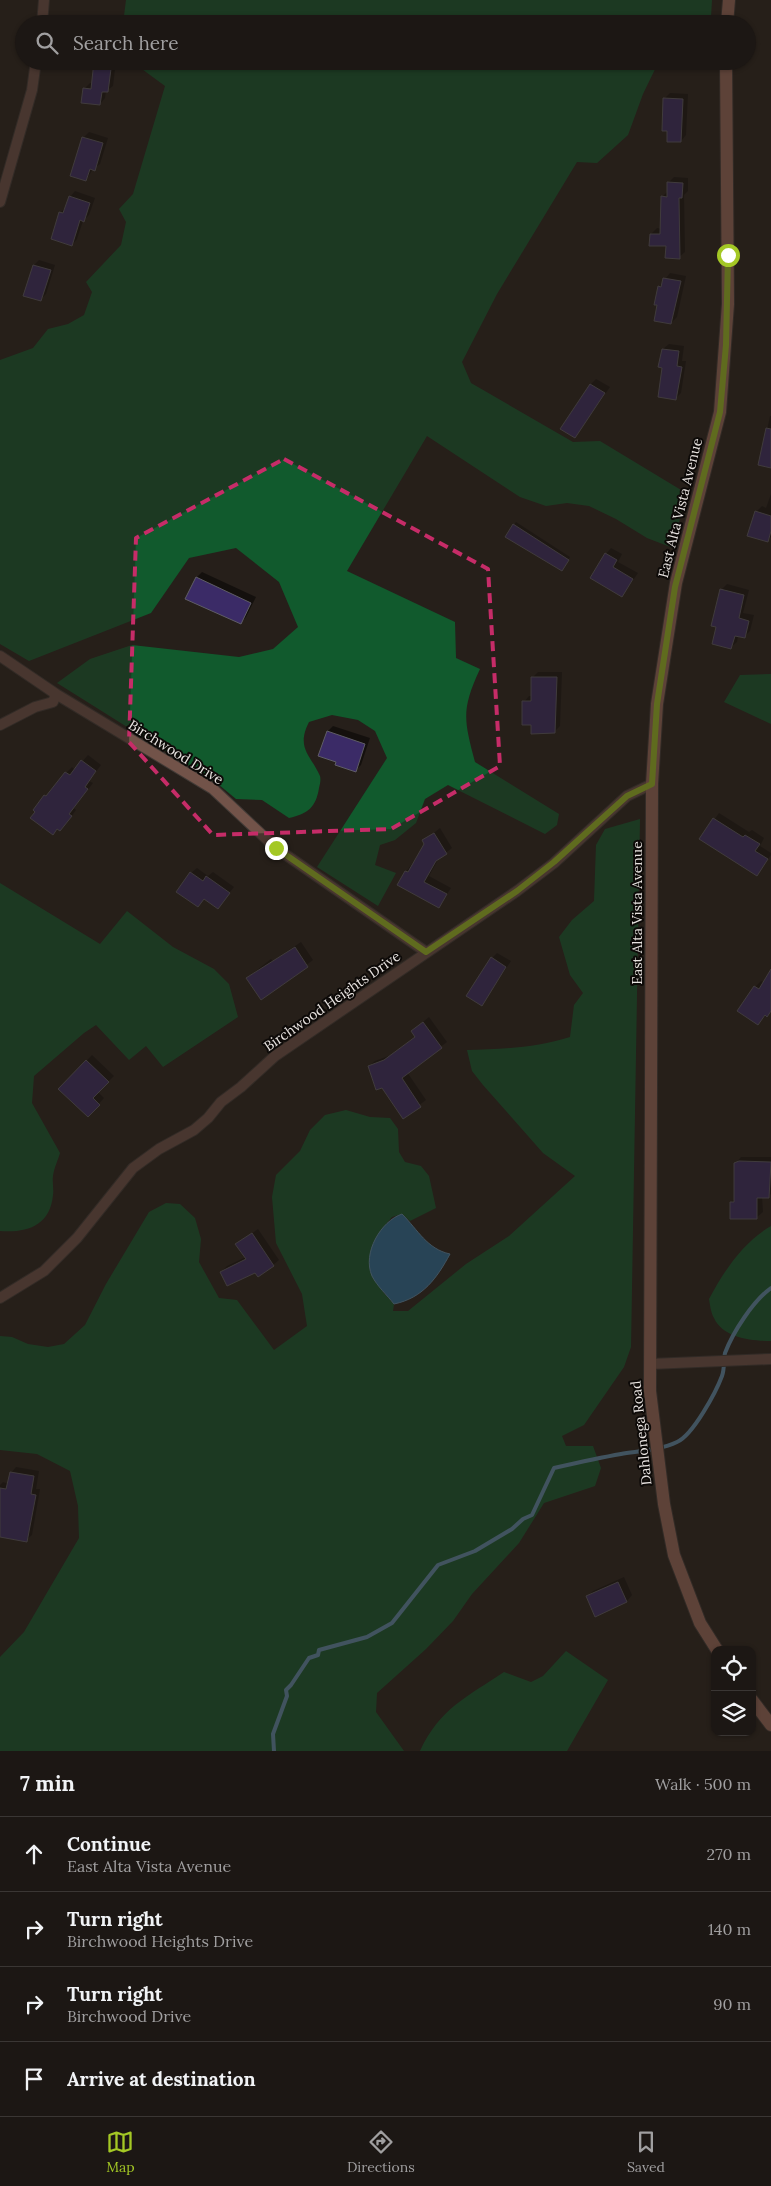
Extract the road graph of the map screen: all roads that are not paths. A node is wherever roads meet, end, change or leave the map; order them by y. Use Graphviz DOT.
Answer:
graph roads {
  1 [pos="44,0"];
  2 [pos="729,0"];
  3 [pos="43,15"];
  4 [pos="728,15"];
  5 [pos="35,70"];
  6 [pos="726,70"];
  7 [pos="0,202"];
  8 [pos="0,656"];
  9 [pos="56,694"];
  10 [pos="0,725"];
  11 [pos="652,784"];
  12 [pos="426,952"];
  13 [pos="651,1202"];
  14 [pos="0,1298"];
  15 [pos="771,1359"];
  16 [pos="650,1364"];
  17 [pos="715,1646"];
  18 [pos="756,1705"];
  19 [pos="771,1725"];
  1 -- 3 [label="street"];
  2 -- 4 [label="main road"];
  5 -- 7 [label="street"];
  6 -- 11 [label="main road, East Alta Vista Avenue"];
  8 -- 9 [label="street, Birchwood Drive"];
  9 -- 10 [label="street"];
  9 -- 12 [label="street, Birchwood Drive"];
  11 -- 12 [label="street, Birchwood Heights Drive"];
  11 -- 13 [label="main road, East Alta Vista Avenue"];
  12 -- 14 [label="street, Birchwood Heights Drive"];
  13 -- 16 [label="main road, Dahlonega Road"];
  15 -- 16 [label="street"];
  16 -- 17 [label="main road, Dahlonega Road"];
  18 -- 19 [label="main road"];
}
